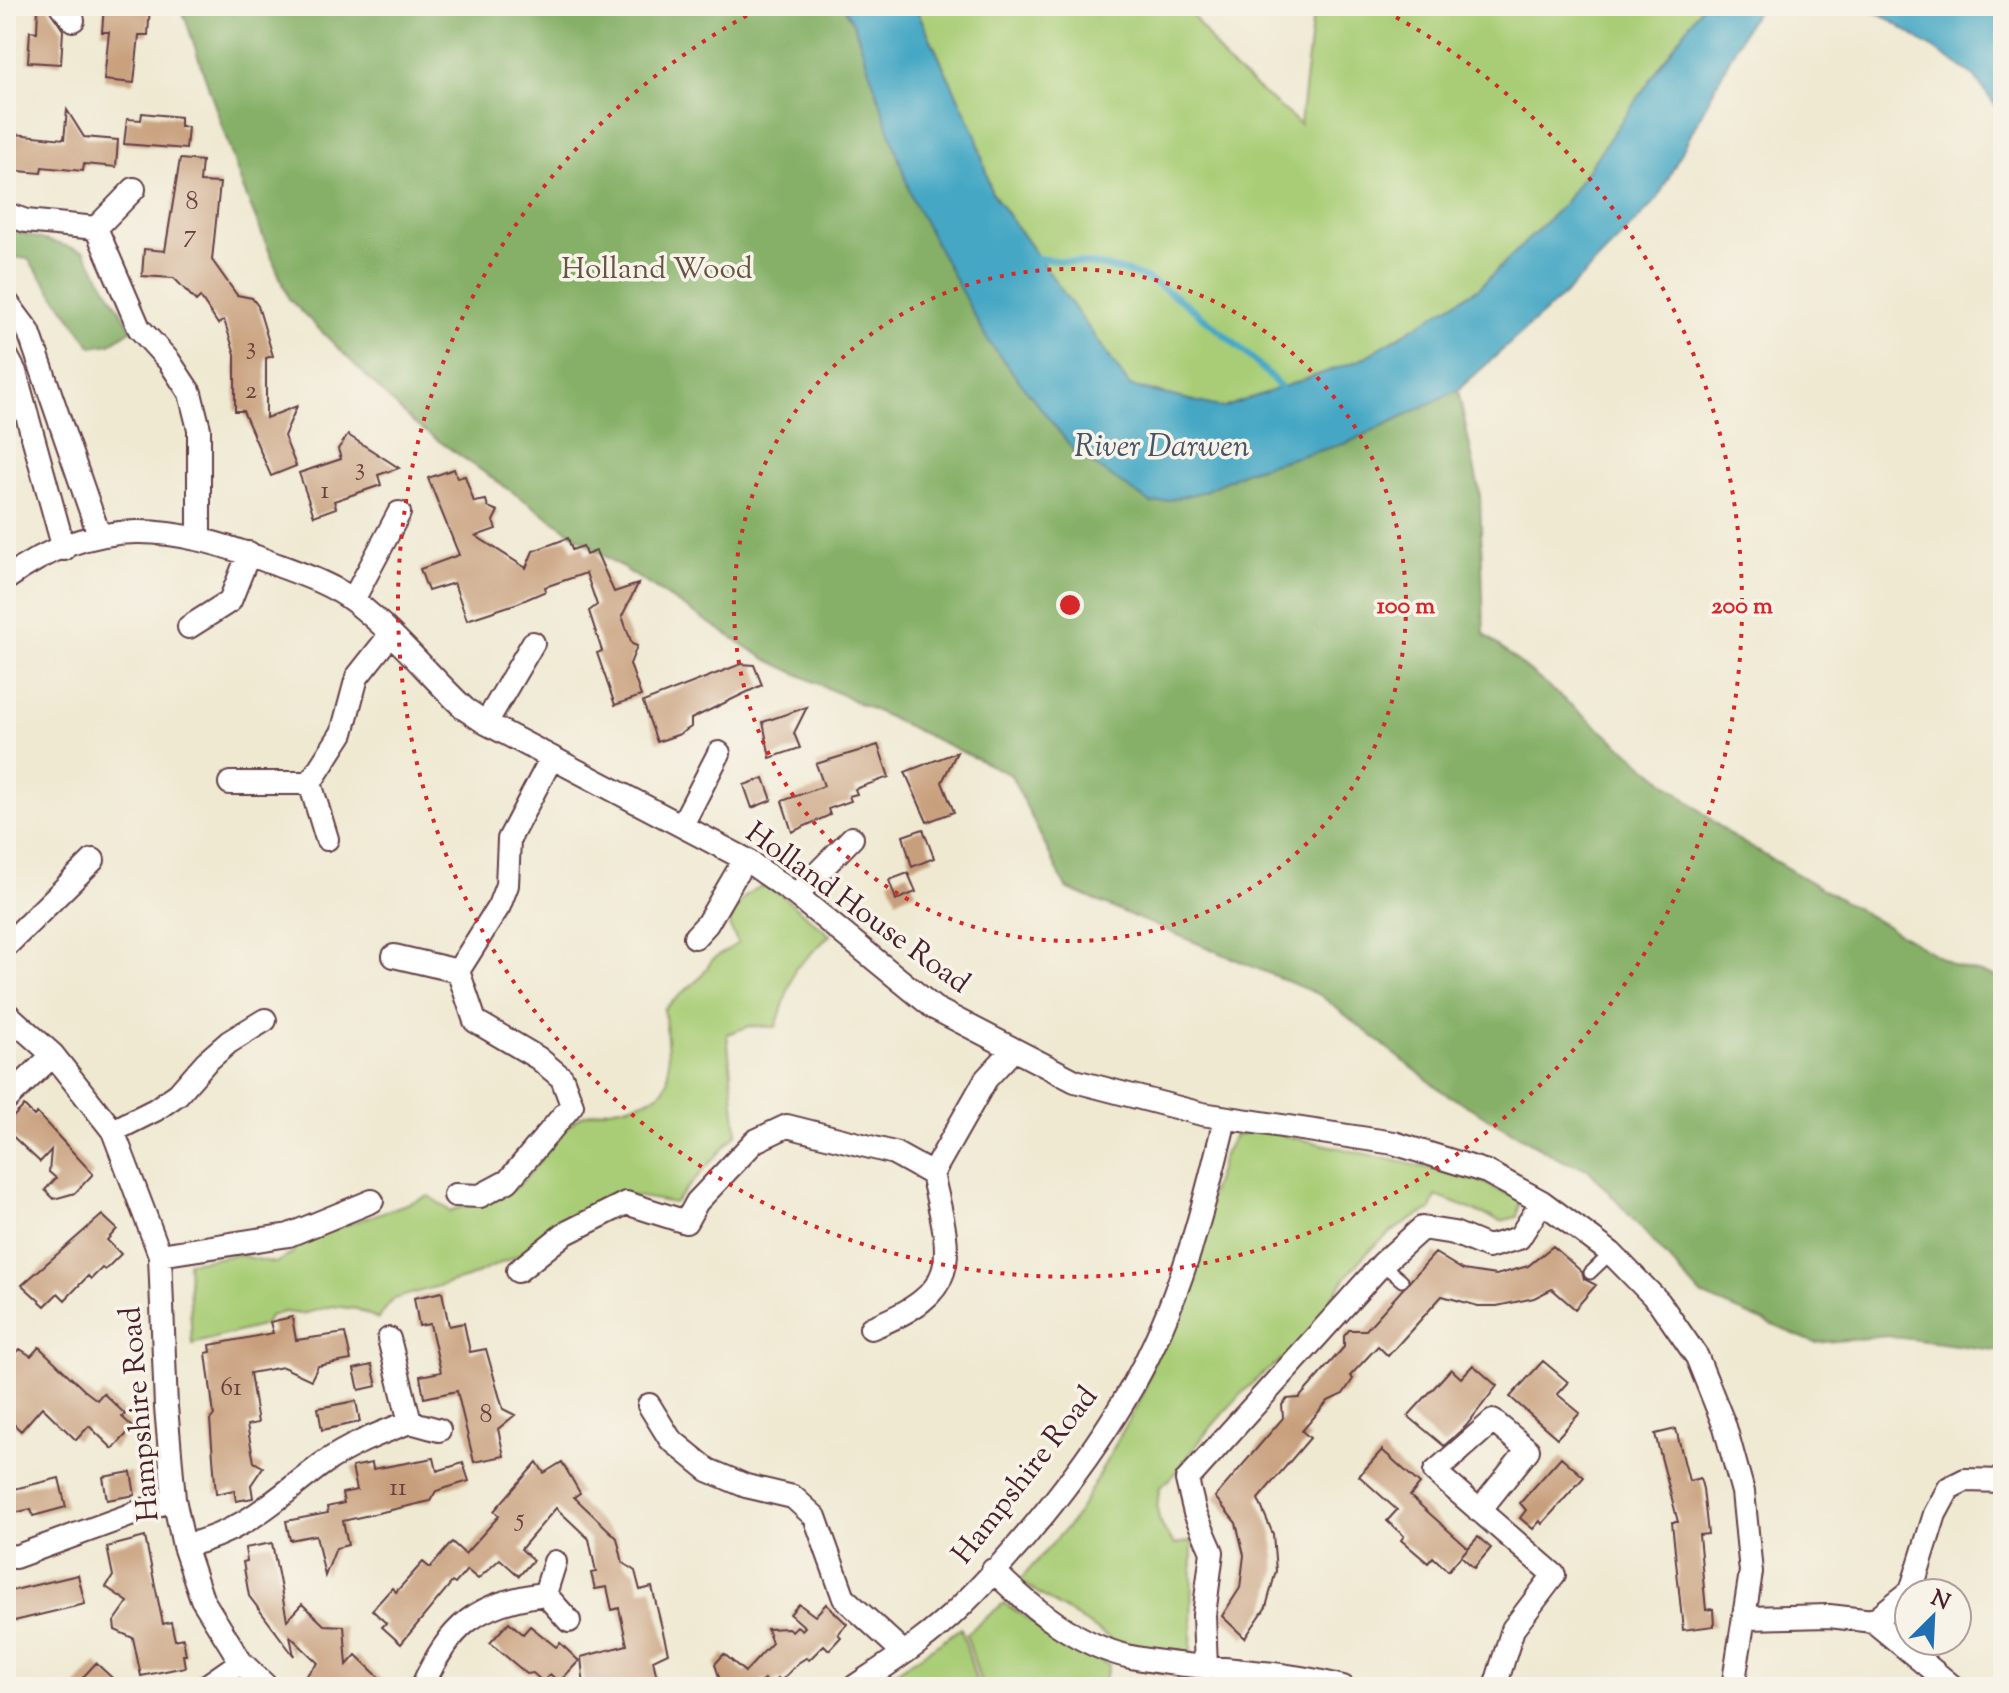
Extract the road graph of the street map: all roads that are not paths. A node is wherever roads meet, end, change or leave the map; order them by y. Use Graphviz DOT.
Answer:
graph roads {
  1 [pos="134,189"];
  2 [pos="6,214"];
  3 [pos="96,228"];
  4 [pos="6,301"];
  5 [pos="6,355"];
  6 [pos="399,513"];
  7 [pos="99,535"];
  8 [pos="199,536"];
  9 [pos="64,549"];
  10 [pos="249,553"];
  11 [pos="6,579"];
  12 [pos="353,600"];
  13 [pos="189,627"];
  14 [pos="391,634"];
  15 [pos="533,643"];
  16 [pos="486,723"];
  17 [pos="719,753"];
  18 [pos="551,759"];
  19 [pos="230,783"];
  20 [pos="310,783"];
  21 [pos="682,825"];
  22 [pos="852,838"];
  23 [pos="327,839"];
  24 [pos="745,859"];
  25 [pos="93,860"];
  26 [pos="796,895"];
  27 [pos="695,937"];
  28 [pos="6,946"];
  29 [pos="394,956"];
  30 [pos="458,971"];
  31 [pos="6,1013"];
  32 [pos="265,1020"];
  33 [pos="1012,1051"];
  34 [pos="53,1055"];
  35 [pos="6,1100"];
  36 [pos="1225,1119"];
  37 [pos="113,1131"];
  38 [pos="932,1174"];
  39 [pos="455,1195"];
  40 [pos="372,1201"];
  41 [pos="1542,1202"];
  42 [pos="1611,1253"];
  43 [pos="160,1255"];
  44 [pos="1382,1264"];
  45 [pos="518,1271"];
  46 [pos="1590,1273"];
  47 [pos="1402,1281"];
  48 [pos="871,1328"];
  49 [pos="389,1339"];
  50 [pos="649,1405"];
  51 [pos="410,1422"];
  52 [pos="439,1430"];
  53 [pos="2003,1481"];
  54 [pos="174,1499"];
  55 [pos="1479,1511"];
  56 [pos="184,1546"];
  57 [pos="6,1555"];
  58 [pos="555,1562"];
  59 [pos="993,1570"];
  60 [pos="545,1594"];
  61 [pos="1747,1618"];
  62 [pos="569,1621"];
  63 [pos="1873,1621"];
  64 [pos="904,1653"];
  65 [pos="241,1662"];
  66 [pos="1206,1668"];
  67 [pos="205,1687"];
  68 [pos="267,1687"];
  69 [pos="422,1687"];
  70 [pos="854,1687"];
  71 [pos="1343,1687"];
  72 [pos="1495,1687"];
  73 [pos="1733,1687"];
  74 [pos="1953,1687"];
  1 -- 3 [label="street"];
  2 -- 3 [label="street"];
  3 -- 8 [label="street"];
  4 -- 7 [label="street"];
  5 -- 9 [label="street"];
  6 -- 12 [label="street"];
  7 -- 8 [label="street, Holland House Road"];
  7 -- 9 [label="street, Holland House Road"];
  8 -- 10 [label="street, Holland House Road"];
  9 -- 11 [label="street"];
  10 -- 12 [label="street, Holland House Road"];
  10 -- 13 [label="street"];
  12 -- 14 [label="street, Holland House Road"];
  14 -- 16 [label="street, Holland House Road"];
  14 -- 20 [label="street"];
  15 -- 16 [label="street"];
  16 -- 18 [label="street, Holland House Road"];
  17 -- 21 [label="street"];
  18 -- 21 [label="street, Holland House Road"];
  18 -- 30 [label="street"];
  19 -- 20 [label="street"];
  20 -- 23 [label="street"];
  21 -- 24 [label="street, Holland House Road"];
  22 -- 26 [label="street"];
  24 -- 26 [label="street, Holland House Road"];
  24 -- 27 [label="street"];
  25 -- 28 [label="street"];
  26 -- 33 [label="street, Holland House Road"];
  29 -- 30 [label="street"];
  30 -- 39 [label="street"];
  31 -- 34 [label="street, Hampshire Road"];
  32 -- 37 [label="street"];
  33 -- 36 [label="street, Holland House Road"];
  33 -- 38 [label="street"];
  34 -- 35 [label="street"];
  34 -- 37 [label="street, Hampshire Road"];
  36 -- 41 [label="street, Holland House Road"];
  36 -- 59 [label="street, Hampshire Road"];
  37 -- 43 [label="street, Hampshire Road"];
  38 -- 45 [label="street"];
  38 -- 48 [label="street"];
  40 -- 43 [label="street"];
  41 -- 42 [label="street, Holland House Road"];
  41 -- 44 [label="street"];
  42 -- 46 [label="lane"];
  42 -- 61 [label="street, Holland House Road"];
  43 -- 54 [label="street, Hampshire Road"];
  44 -- 47 [label="lane"];
  44 -- 66 [label="street"];
  49 -- 51 [label="street"];
  50 -- 64 [label="street"];
  51 -- 52 [label="street"];
  51 -- 56 [label="street"];
  53 -- 63 [label="street"];
  54 -- 56 [label="street, Hampshire Road"];
  54 -- 57 [label="street"];
  55 -- 72 [label="street"];
  56 -- 65 [label="street, Hampshire Road"];
  58 -- 60 [label="street"];
  59 -- 64 [label="street, Hampshire Road"];
  59 -- 66 [label="street"];
  60 -- 62 [label="street"];
  60 -- 69 [label="street"];
  61 -- 63 [label="street"];
  61 -- 73 [label="street, Holland House Road"];
  63 -- 74 [label="street"];
  64 -- 70 [label="street, Hampshire Road"];
  65 -- 67 [label="street"];
  65 -- 68 [label="street, Hampshire Road"];
  66 -- 71 [label="street"];
}
